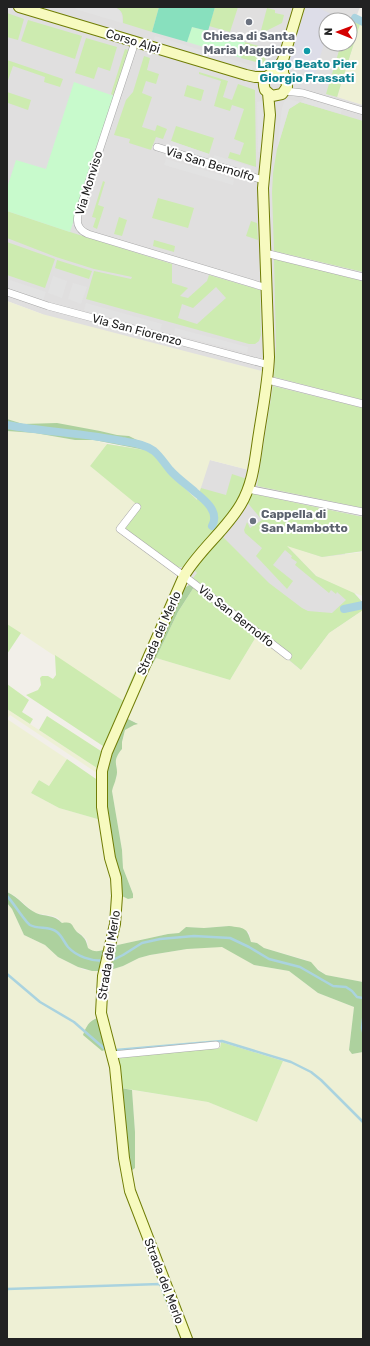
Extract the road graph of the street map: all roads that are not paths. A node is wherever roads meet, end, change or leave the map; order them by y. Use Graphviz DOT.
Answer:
graph roads {
  1 [pos="19,7"];
  2 [pos="299,7"];
  3 [pos="135,42"];
  4 [pos="276,84"];
  5 [pos="363,111"];
  6 [pos="157,147"];
  7 [pos="263,180"];
  8 [pos="265,253"];
  9 [pos="363,277"];
  10 [pos="267,288"];
  11 [pos="7,292"];
  12 [pos="269,365"];
  13 [pos="268,380"];
  14 [pos="363,404"];
  15 [pos="248,489"];
  16 [pos="137,507"];
  17 [pos="363,512"];
  18 [pos="184,576"];
  19 [pos="288,656"];
  20 [pos="216,1045"];
  21 [pos="112,1055"];
  22 [pos="187,1339"];
  1 -- 3 [label="street, Corso Alpi"];
  2 -- 4 [label="street"];
  3 -- 4 [label="street, Corso Alpi"];
  3 -- 10 [label="street, Via Monviso"];
  4 -- 5 [label="street, Corso Alpi"];
  4 -- 7 [label="street, Via San Bernolfo"];
  6 -- 7 [label="street, Via San Bernolfo"];
  7 -- 8 [label="street, Via San Bernolfo"];
  8 -- 9 [label="street"];
  8 -- 10 [label="street, Via San Bernolfo"];
  10 -- 12 [label="street, Via San Bernolfo"];
  11 -- 12 [label="street, Via San Fiorenzo"];
  12 -- 13 [label="street, Via San Bernolfo"];
  13 -- 14 [label="street"];
  13 -- 15 [label="street, Via San Bernolfo"];
  15 -- 17 [label="street"];
  15 -- 18 [label="street, Via San Bernolfo"];
  16 -- 18 [label="street, Via San Bernolfo"];
  18 -- 19 [label="street, Via San Bernolfo"];
  18 -- 21 [label="street, Strada del Merlo"];
  20 -- 21 [label="street"];
  21 -- 22 [label="street, Strada del Merlo"];
}
